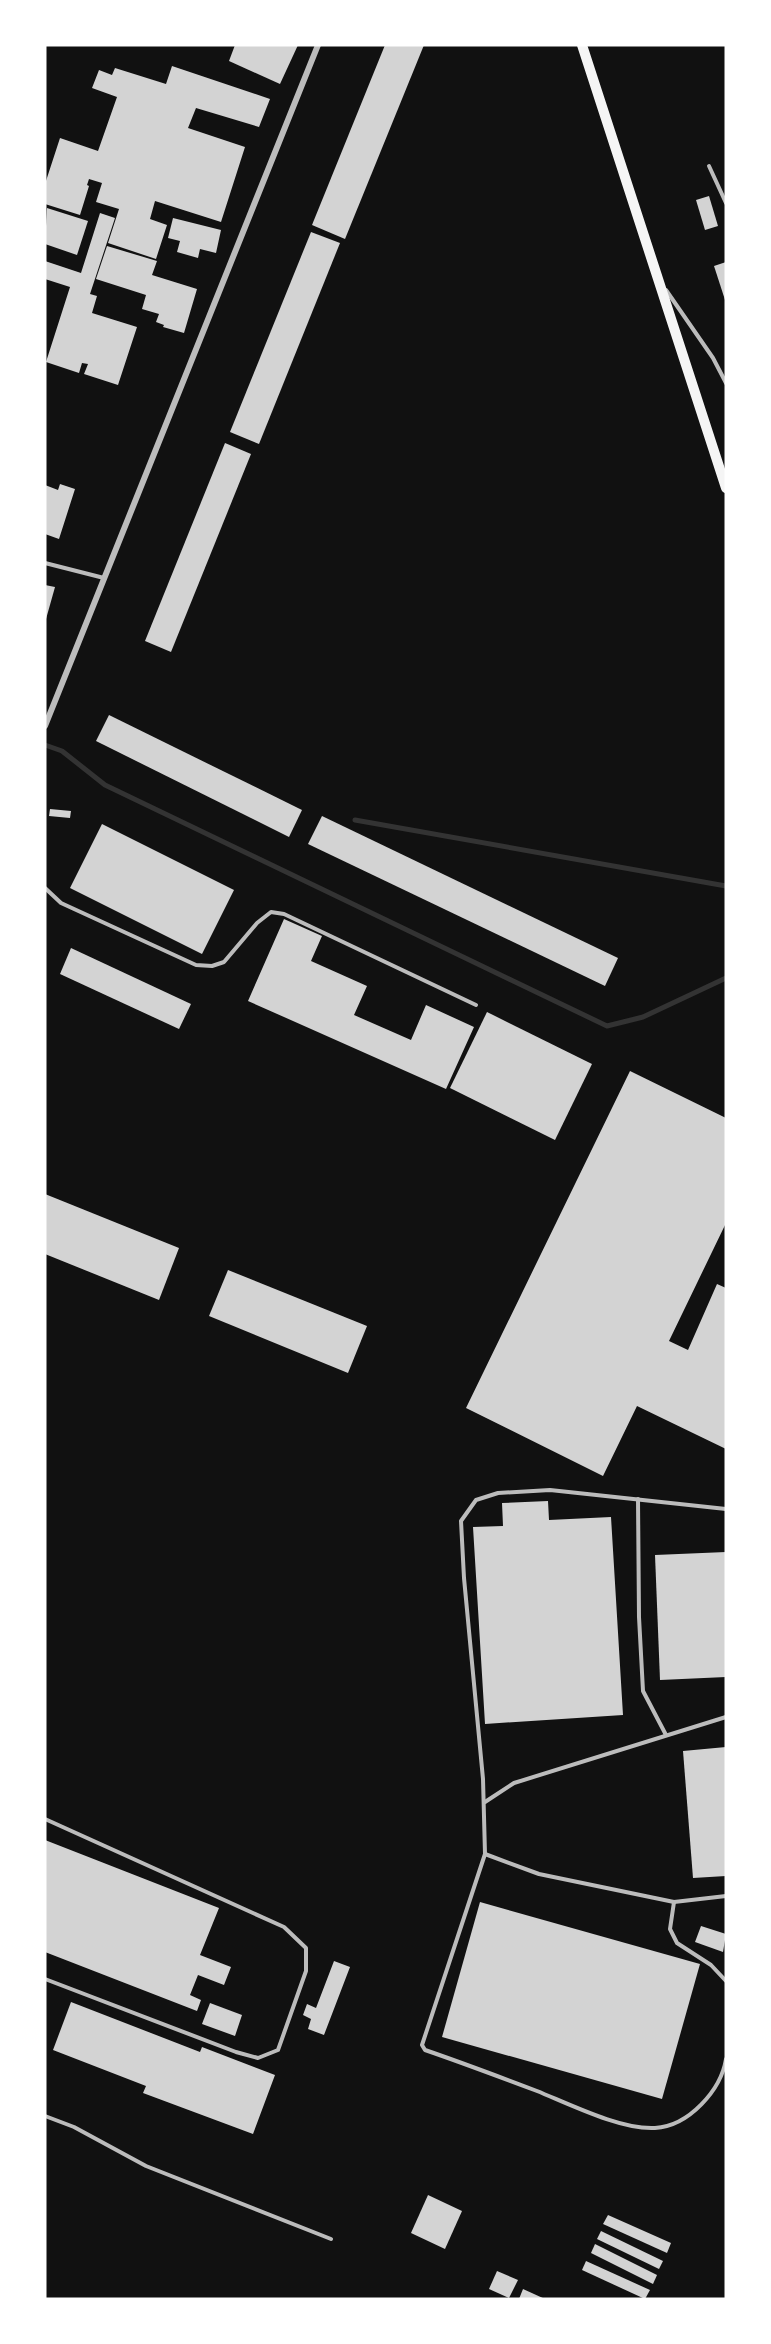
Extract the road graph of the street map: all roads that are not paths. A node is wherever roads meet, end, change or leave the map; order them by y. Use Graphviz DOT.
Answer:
graph roads {
  1 [pos="318,45"];
  2 [pos="582,45"];
  3 [pos="709,166"];
  4 [pos="726,203"];
  5 [pos="658,279"];
  6 [pos="726,383"];
  7 [pos="726,488"];
  8 [pos="45,562"];
  9 [pos="105,578"];
  10 [pos="45,726"];
  11 [pos="45,888"];
  12 [pos="476,1005"];
  13 [pos="638,1499"];
  14 [pos="726,1509"];
  15 [pos="726,1718"];
  16 [pos="666,1735"];
  17 [pos="484,1803"];
  18 [pos="45,1819"];
  19 [pos="485,1854"];
  20 [pos="726,1896"];
  21 [pos="674,1902"];
  22 [pos="45,1979"];
  23 [pos="726,1981"];
  24 [pos="726,2059"];
  25 [pos="45,2116"];
  26 [pos="331,2239"];
  1 -- 9 [label="street"];
  2 -- 5 [label="main road"];
  3 -- 4 [label="lane"];
  5 -- 6 [label="lane"];
  5 -- 7 [label="main road"];
  8 -- 9 [label="lane"];
  9 -- 10 [label="street"];
  11 -- 12 [label="lane"];
  13 -- 14 [label="lane"];
  13 -- 16 [label="lane"];
  13 -- 17 [label="lane"];
  15 -- 16 [label="lane"];
  16 -- 17 [label="lane"];
  17 -- 19 [label="lane"];
  18 -- 22 [label="lane"];
  19 -- 21 [label="lane"];
  19 -- 24 [label="lane"];
  20 -- 21 [label="lane"];
  21 -- 23 [label="lane"];
  25 -- 26 [label="lane"];
}
